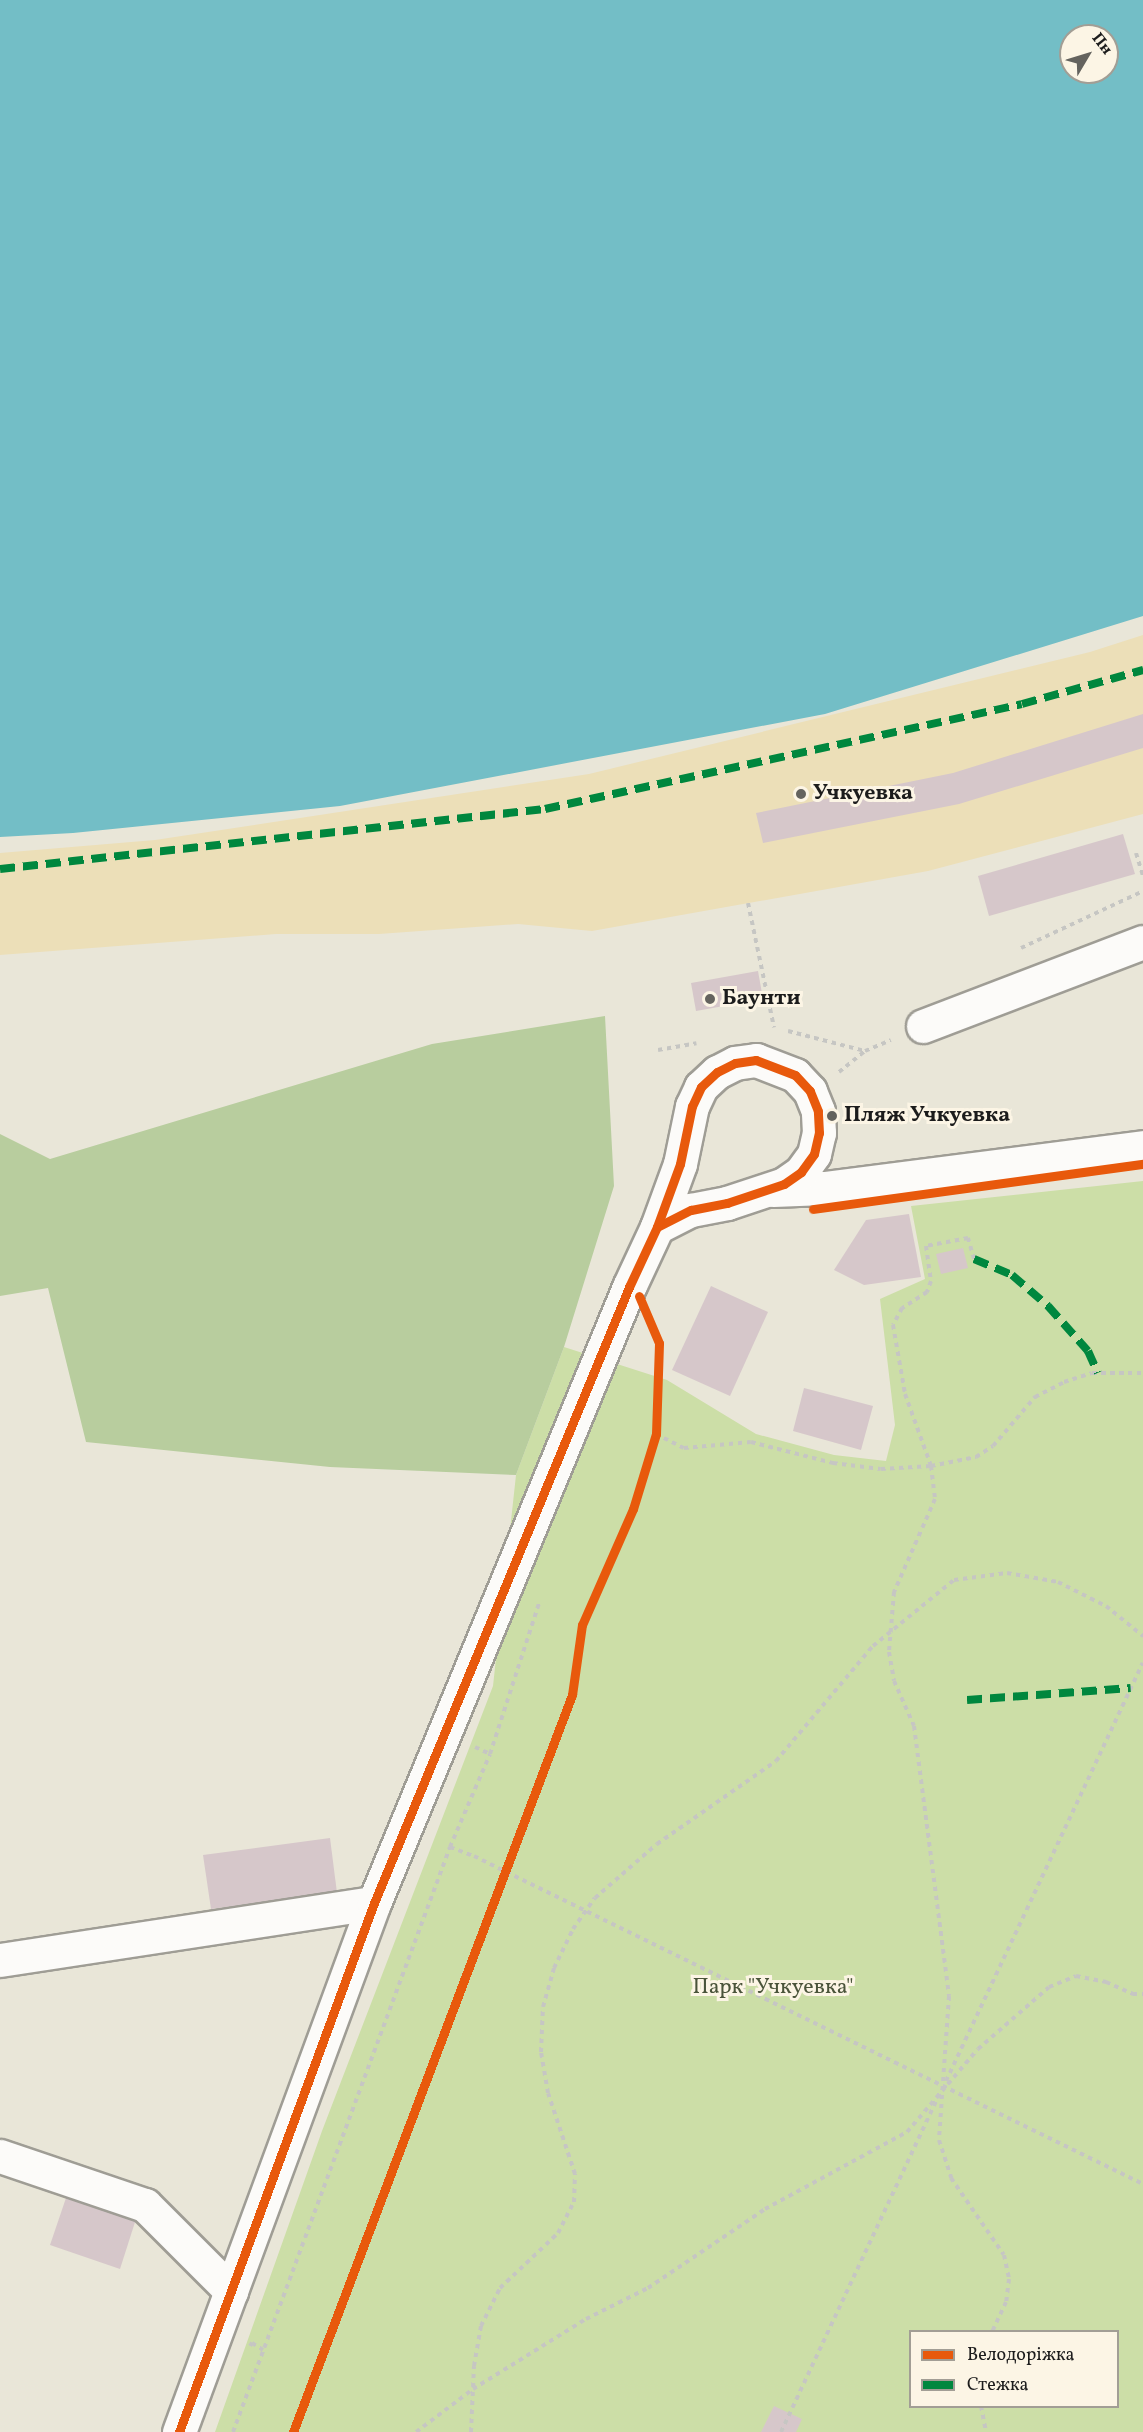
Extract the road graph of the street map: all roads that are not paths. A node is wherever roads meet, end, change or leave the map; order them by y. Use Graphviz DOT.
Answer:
graph roads {
  1 [pos="1143,942"];
  2 [pos="923,1026"];
  3 [pos="1143,1147"];
  4 [pos="763,1191"];
  5 [pos="657,1227"];
  6 [pos="374,1903"];
  7 [pos="0,1960"];
  8 [pos="0,2156"];
  9 [pos="231,2291"];
  10 [pos="179,2432"];
  1 -- 2 [label="street"];
  3 -- 4 [label="street"];
  4 -- 5 [label="street"];
  4 -- 5 [label="street"];
  5 -- 6 [label="street"];
  6 -- 7 [label="street"];
  6 -- 9 [label="street"];
  8 -- 9 [label="street"];
  9 -- 10 [label="street"];
}
